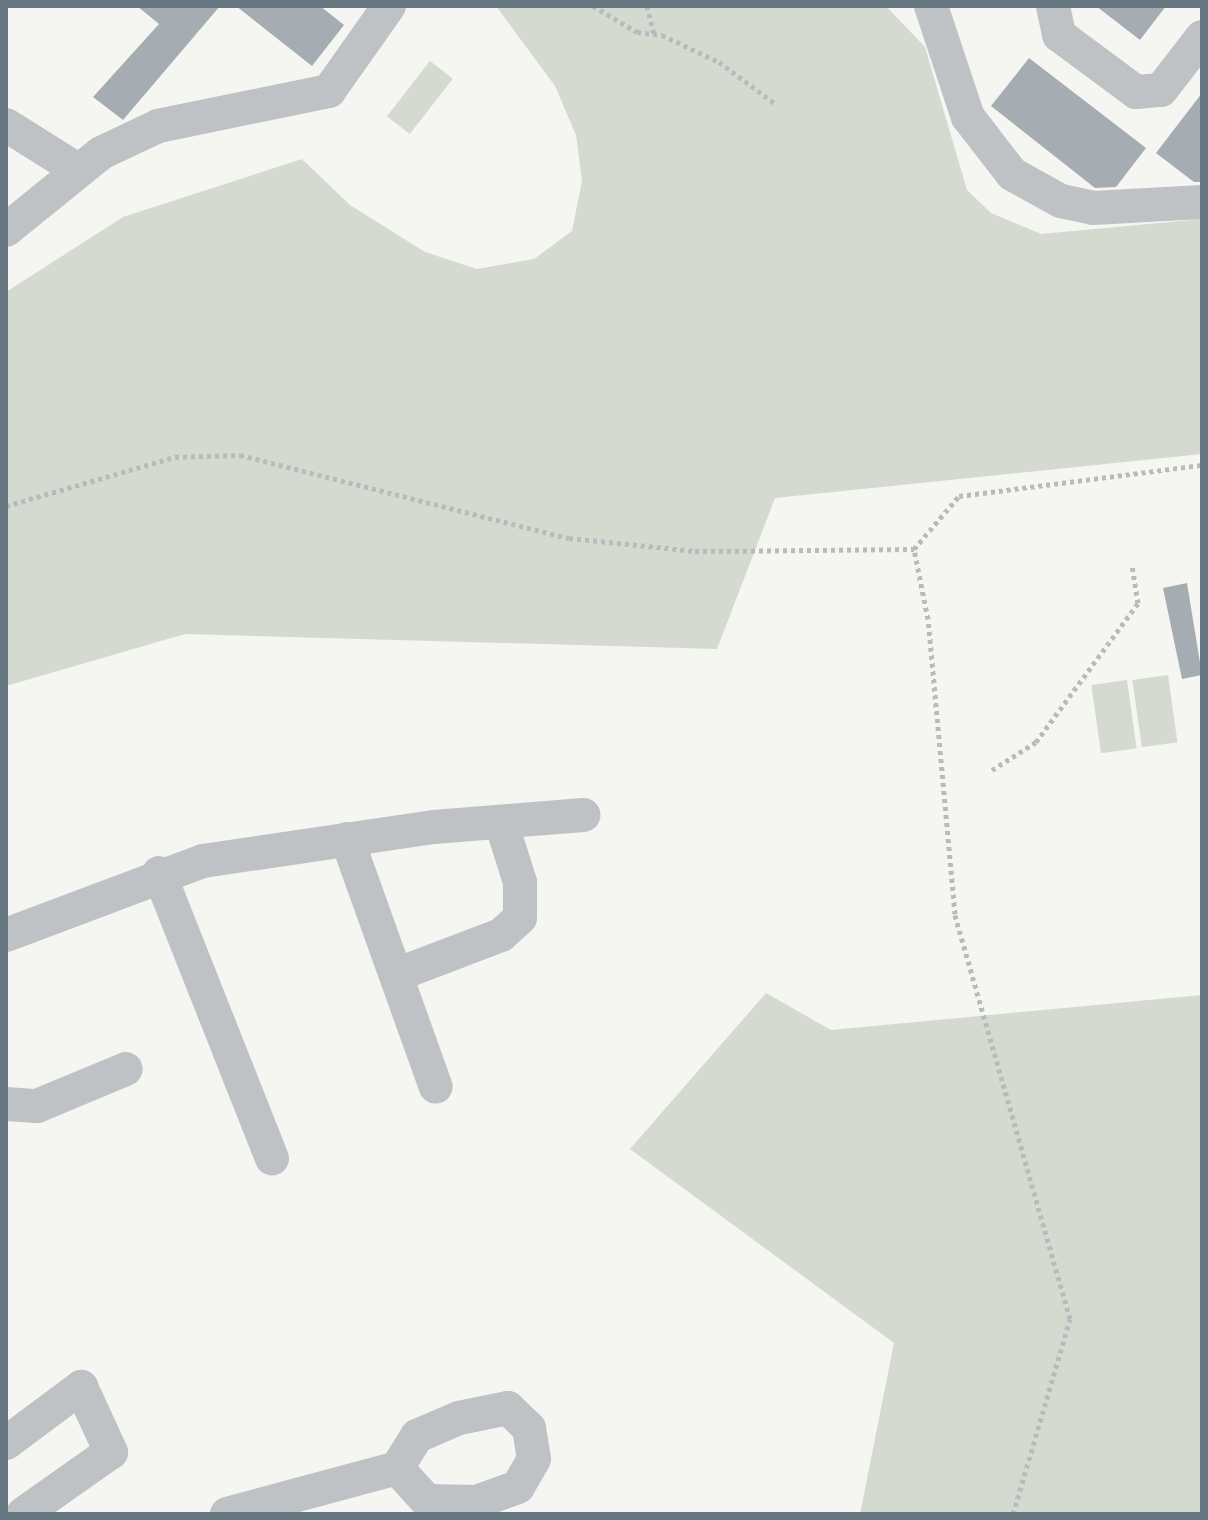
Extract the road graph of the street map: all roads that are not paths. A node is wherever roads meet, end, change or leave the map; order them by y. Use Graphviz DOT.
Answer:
graph roads {
  1 [pos="389,6"];
  2 [pos="931,6"];
  3 [pos="1053,6"];
  4 [pos="1202,37"];
  5 [pos="6,125"];
  6 [pos="78,170"];
  7 [pos="1202,202"];
  8 [pos="6,230"];
  9 [pos="584,815"];
  10 [pos="501,822"];
  11 [pos="347,839"];
  12 [pos="159,873"];
  13 [pos="6,935"];
  14 [pos="396,975"];
  15 [pos="126,1069"];
  16 [pos="436,1087"];
  17 [pos="6,1104"];
  18 [pos="272,1158"];
  19 [pos="6,1443"];
  20 [pos="397,1468"];
  21 [pos="23,1514"];
  22 [pos="227,1514"];
  1 -- 6 [label="street"];
  2 -- 7 [label="street"];
  3 -- 4 [label="street"];
  5 -- 6 [label="street"];
  6 -- 8 [label="street"];
  9 -- 10 [label="street"];
  10 -- 11 [label="street"];
  10 -- 14 [label="street"];
  11 -- 12 [label="street"];
  11 -- 14 [label="street"];
  12 -- 13 [label="street"];
  12 -- 18 [label="street"];
  14 -- 16 [label="street"];
  15 -- 17 [label="street"];
  19 -- 21 [label="street"];
  20 -- 22 [label="street"];
}
